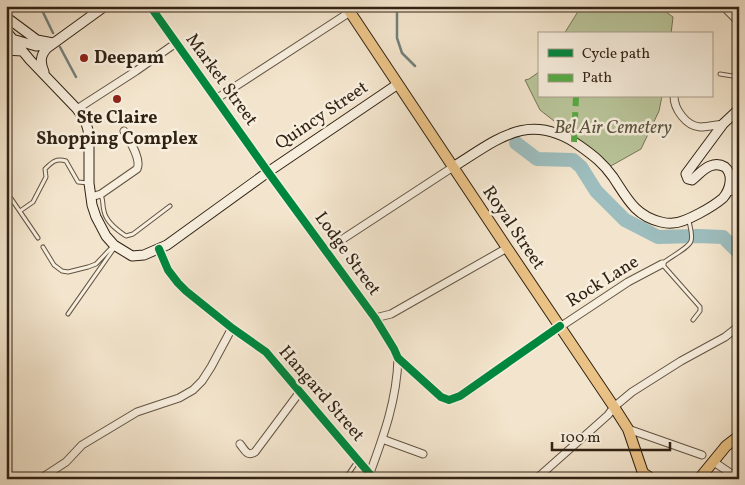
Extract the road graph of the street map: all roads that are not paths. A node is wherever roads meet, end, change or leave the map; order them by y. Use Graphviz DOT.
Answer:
graph roads {
  1 [pos="105,6"];
  2 [pos="150,6"];
  3 [pos="723,6"];
  4 [pos="348,9"];
  5 [pos="6,17"];
  6 [pos="739,22"];
  7 [pos="6,31"];
  8 [pos="12,39"];
  9 [pos="53,43"];
  10 [pos="176,43"];
  11 [pos="6,50"];
  12 [pos="22,51"];
  13 [pos="45,74"];
  14 [pos="720,74"];
  15 [pos="739,77"];
  16 [pos="398,84"];
  17 [pos="674,98"];
  18 [pos="216,99"];
  19 [pos="77,109"];
  20 [pos="739,109"];
  21 [pos="723,124"];
  22 [pos="124,131"];
  23 [pos="453,166"];
  24 [pos="268,172"];
  25 [pos="89,183"];
  26 [pos="739,190"];
  27 [pos="6,191"];
  28 [pos="727,192"];
  29 [pos="101,194"];
  30 [pos="91,197"];
  31 [pos="170,206"];
  32 [pos="20,211"];
  33 [pos="689,219"];
  34 [pos="38,238"];
  35 [pos="115,246"];
  36 [pos="43,247"];
  37 [pos="163,247"];
  38 [pos="507,248"];
  39 [pos="326,250"];
  40 [pos="662,264"];
  41 [pos="68,314"];
  42 [pos="375,318"];
  43 [pos="694,320"];
  44 [pos="560,326"];
  45 [pos="739,326"];
  46 [pos="232,328"];
  47 [pos="398,358"];
  48 [pos="300,392"];
  49 [pos="614,406"];
  50 [pos="628,429"];
  51 [pos="739,436"];
  52 [pos="382,439"];
  53 [pos="240,444"];
  54 [pos="423,454"];
  55 [pos="702,455"];
  56 [pos="358,460"];
  57 [pos="714,462"];
  58 [pos="372,476"];
  59 [pos="646,477"];
  60 [pos="40,479"];
  61 [pos="345,479"];
  62 [pos="536,479"];
  63 [pos="699,479"];
  64 [pos="739,479"];
  1 -- 9 [label="main road"];
  2 -- 10 [label="street, Market Street"];
  3 -- 6 [label="street"];
  4 -- 16 [label="main road, Royal Street"];
  4 -- 18 [label="street"];
  5 -- 9 [label="main road"];
  7 -- 8 [label="main road"];
  8 -- 9 [label="main road"];
  8 -- 12 [label="main road"];
  9 -- 13 [label="main road"];
  10 -- 18 [label="street, Market Street"];
  10 -- 19 [label="street"];
  11 -- 12 [label="main road"];
  12 -- 13 [label="main road"];
  13 -- 19 [label="main road"];
  14 -- 15 [label="lane"];
  16 -- 23 [label="main road, Royal Street"];
  16 -- 24 [label="main road, Quincy Street"];
  17 -- 21 [label="street"];
  18 -- 24 [label="street, Market Street"];
  19 -- 25 [label="main road"];
  20 -- 21 [label="main road"];
  21 -- 28 [label="main road"];
  22 -- 29 [label="street"];
  23 -- 33 [label="main road"];
  23 -- 38 [label="main road, Royal Street"];
  23 -- 39 [label="street"];
  24 -- 37 [label="main road, Quincy Street"];
  24 -- 39 [label="street, Lodge Street"];
  25 -- 30 [label="main road"];
  25 -- 32 [label="lane"];
  26 -- 28 [label="street"];
  27 -- 32 [label="lane"];
  28 -- 33 [label="main road"];
  29 -- 30 [label="street"];
  29 -- 31 [label="lane"];
  30 -- 35 [label="main road"];
  32 -- 34 [label="lane"];
  33 -- 40 [label="lane"];
  35 -- 36 [label="lane"];
  35 -- 37 [label="main road, Quincy Street"];
  35 -- 41 [label="lane"];
  37 -- 46 [label="street, Hangard Street"];
  38 -- 42 [label="street"];
  38 -- 44 [label="main road, Royal Street"];
  39 -- 42 [label="street, Lodge Street"];
  40 -- 43 [label="lane"];
  40 -- 44 [label="street, Rock Lane"];
  42 -- 47 [label="street, Lodge Street"];
  44 -- 47 [label="street, Rock Lane"];
  44 -- 49 [label="main road, Royal Street"];
  45 -- 49 [label="street"];
  46 -- 48 [label="street, Hangard Street"];
  46 -- 60 [label="street"];
  47 -- 52 [label="street"];
  48 -- 53 [label="street"];
  48 -- 56 [label="street, Hangard Street"];
  49 -- 50 [label="main road, Royal Street"];
  49 -- 62 [label="street"];
  50 -- 55 [label="street"];
  50 -- 59 [label="main road, Royal Street"];
  51 -- 57 [label="main road"];
  52 -- 54 [label="street"];
  52 -- 58 [label="street"];
  56 -- 58 [label="street, Hangard Street"];
  56 -- 61 [label="lane"];
  57 -- 63 [label="main road"];
  57 -- 64 [label="street"];
}
